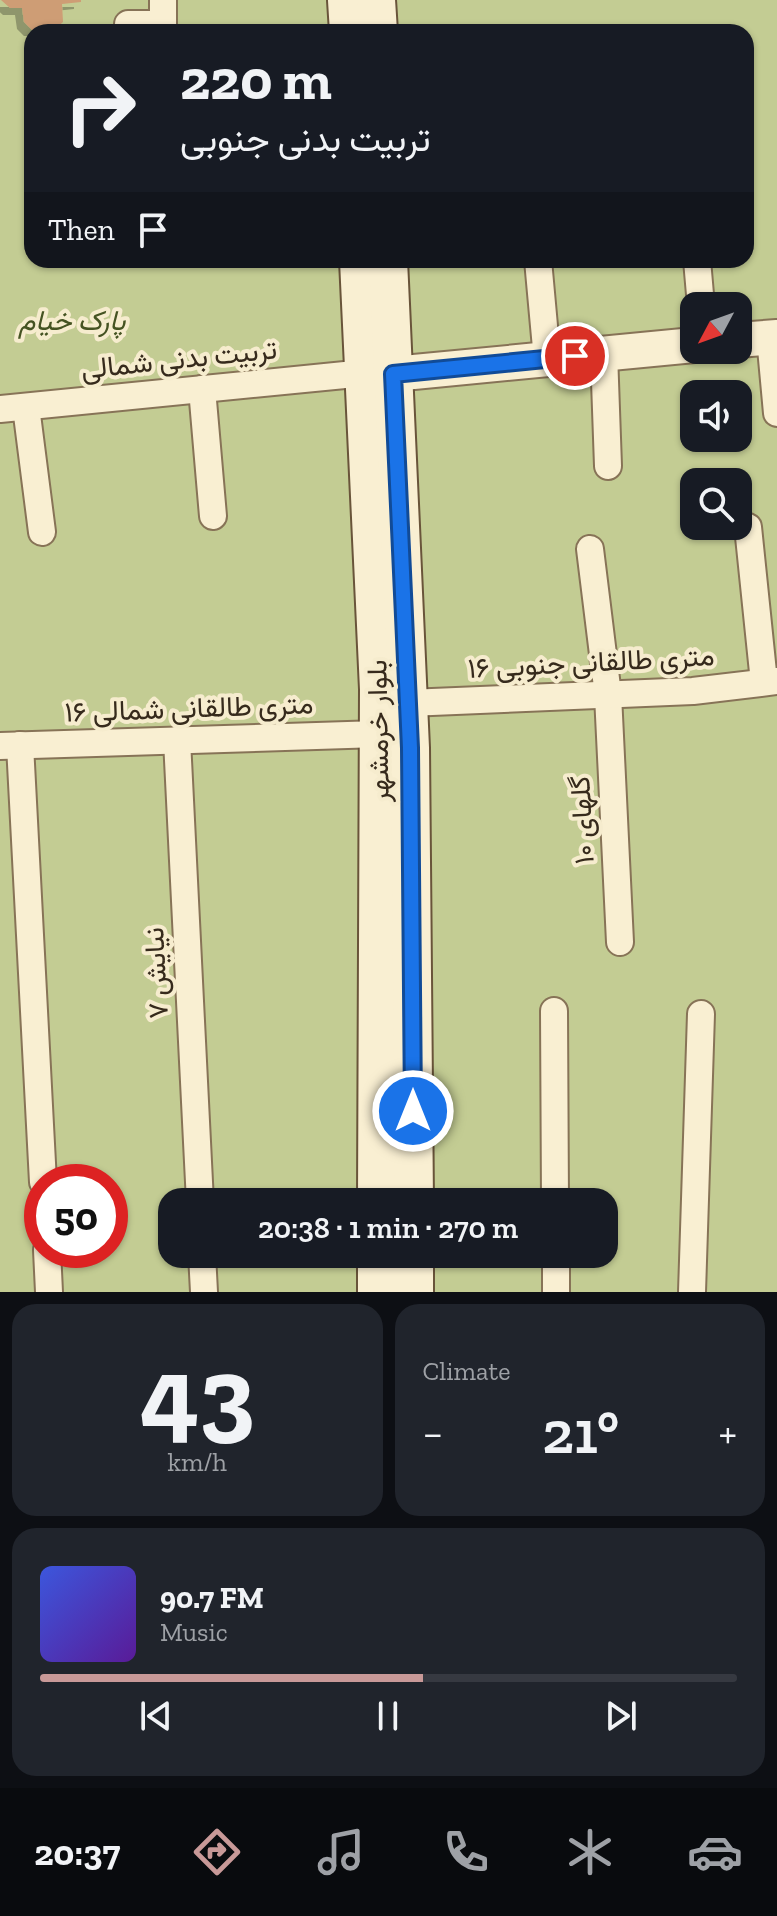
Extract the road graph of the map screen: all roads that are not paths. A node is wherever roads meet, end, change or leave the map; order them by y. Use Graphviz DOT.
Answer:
graph roads {
  1 [pos="163,0"];
  2 [pos="347,0"];
  3 [pos="376,0"];
  4 [pos="128,24"];
  5 [pos="348,24"];
  6 [pos="378,24"];
  7 [pos="360,268"];
  8 [pos="387,268"];
  9 [pos="539,268"];
  10 [pos="698,268"];
  11 [pos="700,292"];
  12 [pos="762,338"];
  13 [pos="680,346"];
  14 [pos="604,353"];
  15 [pos="547,359"];
  16 [pos="379,373"];
  17 [pos="202,389"];
  18 [pos="13,408"];
  19 [pos="777,413"];
  20 [pos="608,466"];
  21 [pos="213,516"];
  22 [pos="42,532"];
  23 [pos="750,540"];
  24 [pos="590,549"];
  25 [pos="771,681"];
  26 [pos="608,695"];
  27 [pos="408,703"];
  28 [pos="379,734"];
  29 [pos="177,740"];
  30 [pos="10,745"];
  31 [pos="620,942"];
  32 [pos="554,1011"];
  33 [pos="701,1014"];
  34 [pos="42,1164"];
  35 [pos="199,1188"];
  36 [pos="377,1188"];
  37 [pos="414,1188"];
  38 [pos="555,1188"];
  39 [pos="48,1268"];
  40 [pos="203,1268"];
  41 [pos="377,1268"];
  42 [pos="414,1268"];
  43 [pos="556,1268"];
  44 [pos="49,1292"];
  45 [pos="204,1292"];
  46 [pos="377,1292"];
  47 [pos="414,1292"];
  48 [pos="556,1292"];
  49 [pos="692,1292"];
  1 -- 4 [label="street"];
  2 -- 5 [label="main road"];
  3 -- 6 [label="main road"];
  7 -- 16 [label="main road, بلوار خرمشهر"];
  8 -- 16 [label="main road, بلوار خرمشهر"];
  9 -- 15 [label="street"];
  10 -- 11 [label="street"];
  12 -- 19 [label="street"];
  13 -- 14 [label="street"];
  14 -- 15 [label="street"];
  14 -- 20 [label="street"];
  15 -- 16 [label="street"];
  16 -- 17 [label="street, تربیت بدنی شمالی"];
  16 -- 27 [label="main road, بلوار خرمشهر"];
  16 -- 28 [label="main road, بلوار خرمشهر"];
  17 -- 18 [label="street, تربیت بدنی شمالی"];
  17 -- 21 [label="street"];
  18 -- 22 [label="street"];
  23 -- 25 [label="street"];
  24 -- 26 [label="street, گلهای ۱۰"];
  25 -- 26 [label="street, ۱۶ متری طالقانی جنوبی"];
  26 -- 27 [label="street, ۱۶ متری طالقانی جنوبی"];
  26 -- 31 [label="street, گلهای ۱۰"];
  27 -- 37 [label="main road, بلوار خرمشهر"];
  28 -- 29 [label="street, ۱۶ متری طالقانی شمالی"];
  28 -- 36 [label="main road, بلوار خرمشهر"];
  29 -- 30 [label="street, ۱۶ متری طالقانی شمالی"];
  29 -- 35 [label="street, نیایش ۷"];
  30 -- 34 [label="street"];
  32 -- 38 [label="street"];
  33 -- 49 [label="street"];
  39 -- 44 [label="street"];
  40 -- 45 [label="street"];
  41 -- 46 [label="main road"];
  42 -- 47 [label="main road"];
  43 -- 48 [label="street"];
}
